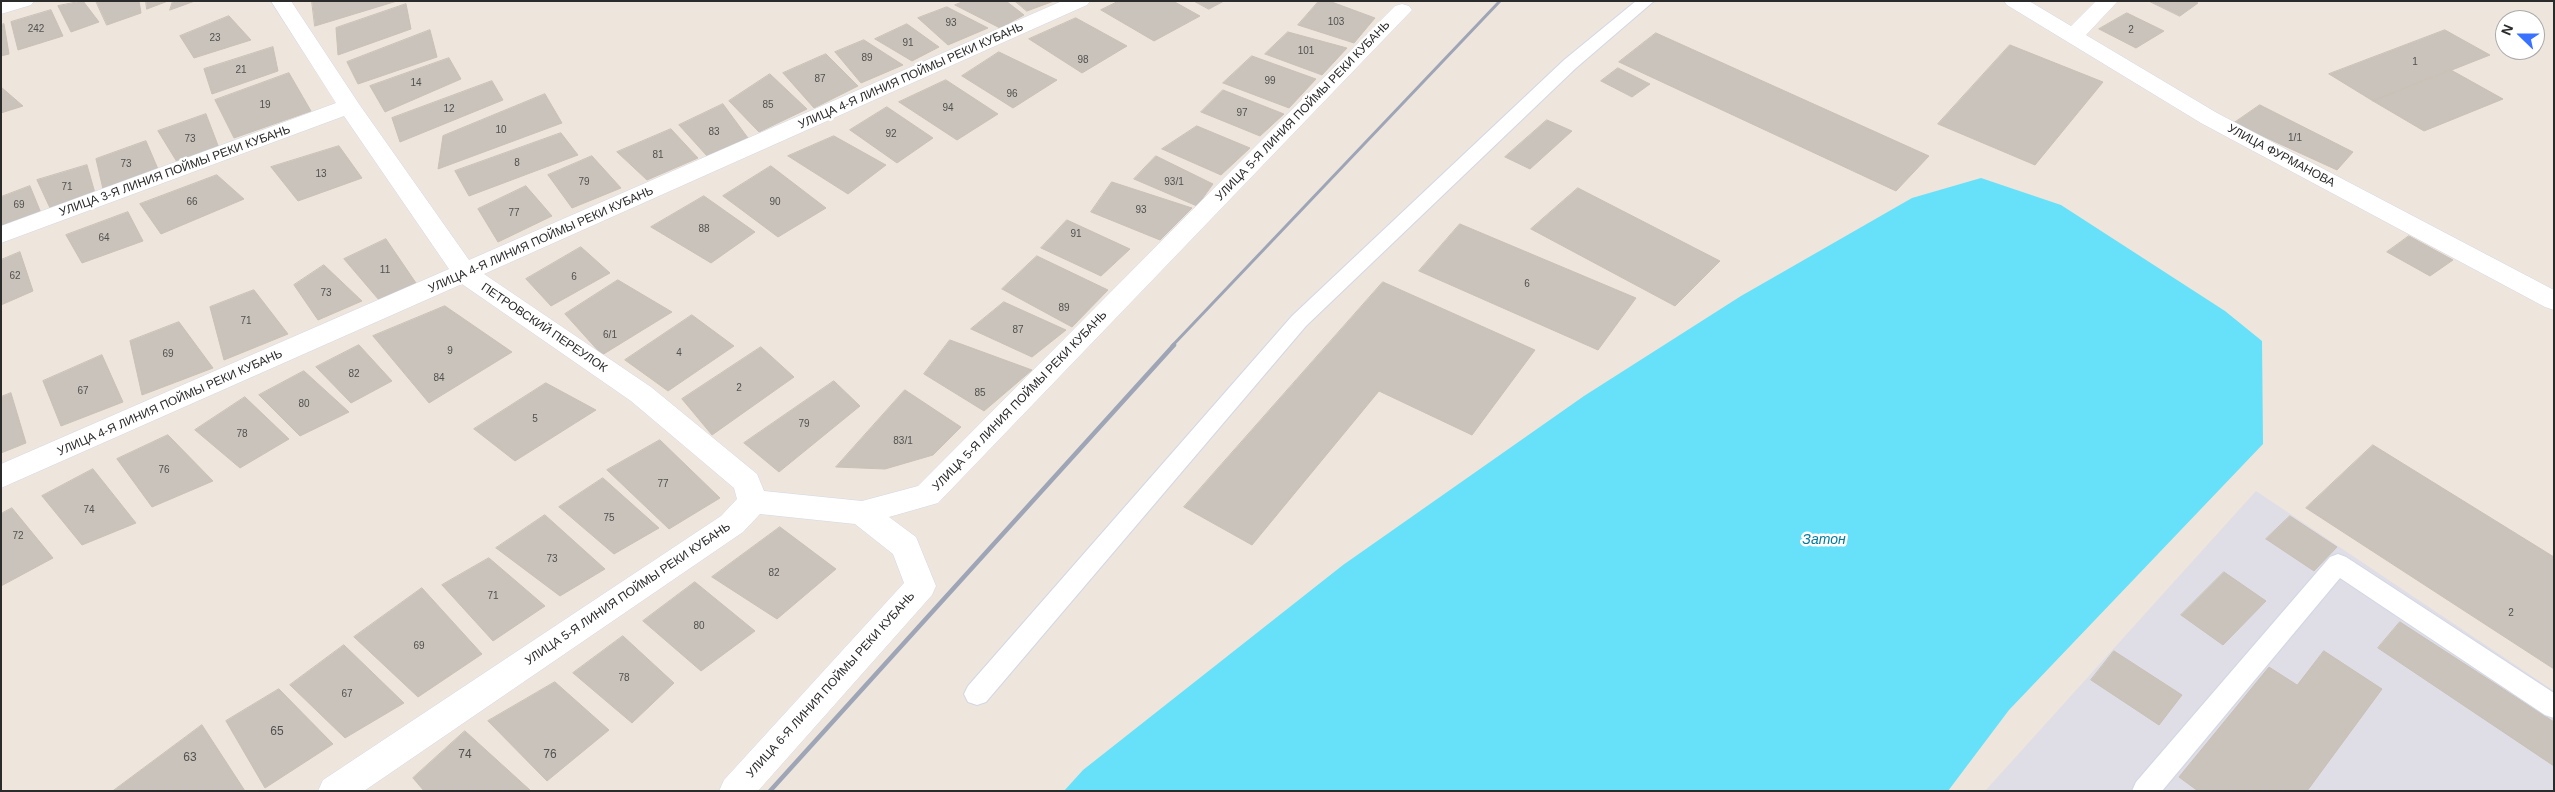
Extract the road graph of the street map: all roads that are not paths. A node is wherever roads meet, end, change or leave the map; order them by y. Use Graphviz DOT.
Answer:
graph roads {
  1 [pos="24,1"];
  2 [pos="281,1"];
  3 [pos="1080,1"];
  4 [pos="1646,1"];
  5 [pos="2014,1"];
  6 [pos="2108,1"];
  7 [pos="1,8"];
  8 [pos="1402,10"];
  9 [pos="2073,36"];
  10 [pos="349,106"];
  11 [pos="1,235"];
  12 [pos="465,274"];
  13 [pos="2554,301"];
  14 [pos="1,477"];
  15 [pos="753,502"];
  16 [pos="862,513"];
  17 [pos="977,694"];
  18 [pos="2554,707"];
  19 [pos="335,791"];
  20 [pos="736,791"];
  21 [pos="2145,791"];
  1 -- 7 [label="street"];
  2 -- 10 [label="street, ПЕТРОВСКИЙ ПЕРЕУЛОК"];
  3 -- 12 [label="street, УЛИЦА 4-Я ЛИНИЯ ПОЙМЫ РЕКИ КУБАНЬ"];
  4 -- 17 [label="lane"];
  5 -- 9 [label="street, УЛИЦА ФУРМАНОВА"];
  6 -- 9 [label="street"];
  8 -- 16 [label="street, УЛИЦА 5-Я ЛИНИЯ ПОЙМЫ РЕКИ КУБАНЬ"];
  9 -- 13 [label="street, УЛИЦА ФУРМАНОВА"];
  10 -- 11 [label="street, УЛИЦА 3-Я ЛИНИЯ ПОЙМЫ РЕКИ КУБАНЬ"];
  10 -- 12 [label="street, ПЕТРОВСКИЙ ПЕРЕУЛОК"];
  12 -- 14 [label="street, УЛИЦА 4-Я ЛИНИЯ ПОЙМЫ РЕКИ КУБАНЬ"];
  12 -- 15 [label="street, ПЕТРОВСКИЙ ПЕРЕУЛОК"];
  15 -- 16 [label="street, УЛИЦА 5-Я ЛИНИЯ ПОЙМЫ РЕКИ КУБАНЬ"];
  15 -- 19 [label="street, УЛИЦА 5-Я ЛИНИЯ ПОЙМЫ РЕКИ КУБАНЬ"];
  16 -- 20 [label="street, УЛИЦА 6-Я ЛИНИЯ ПОЙМЫ РЕКИ КУБАНЬ"];
  18 -- 21 [label="lane"];
}
